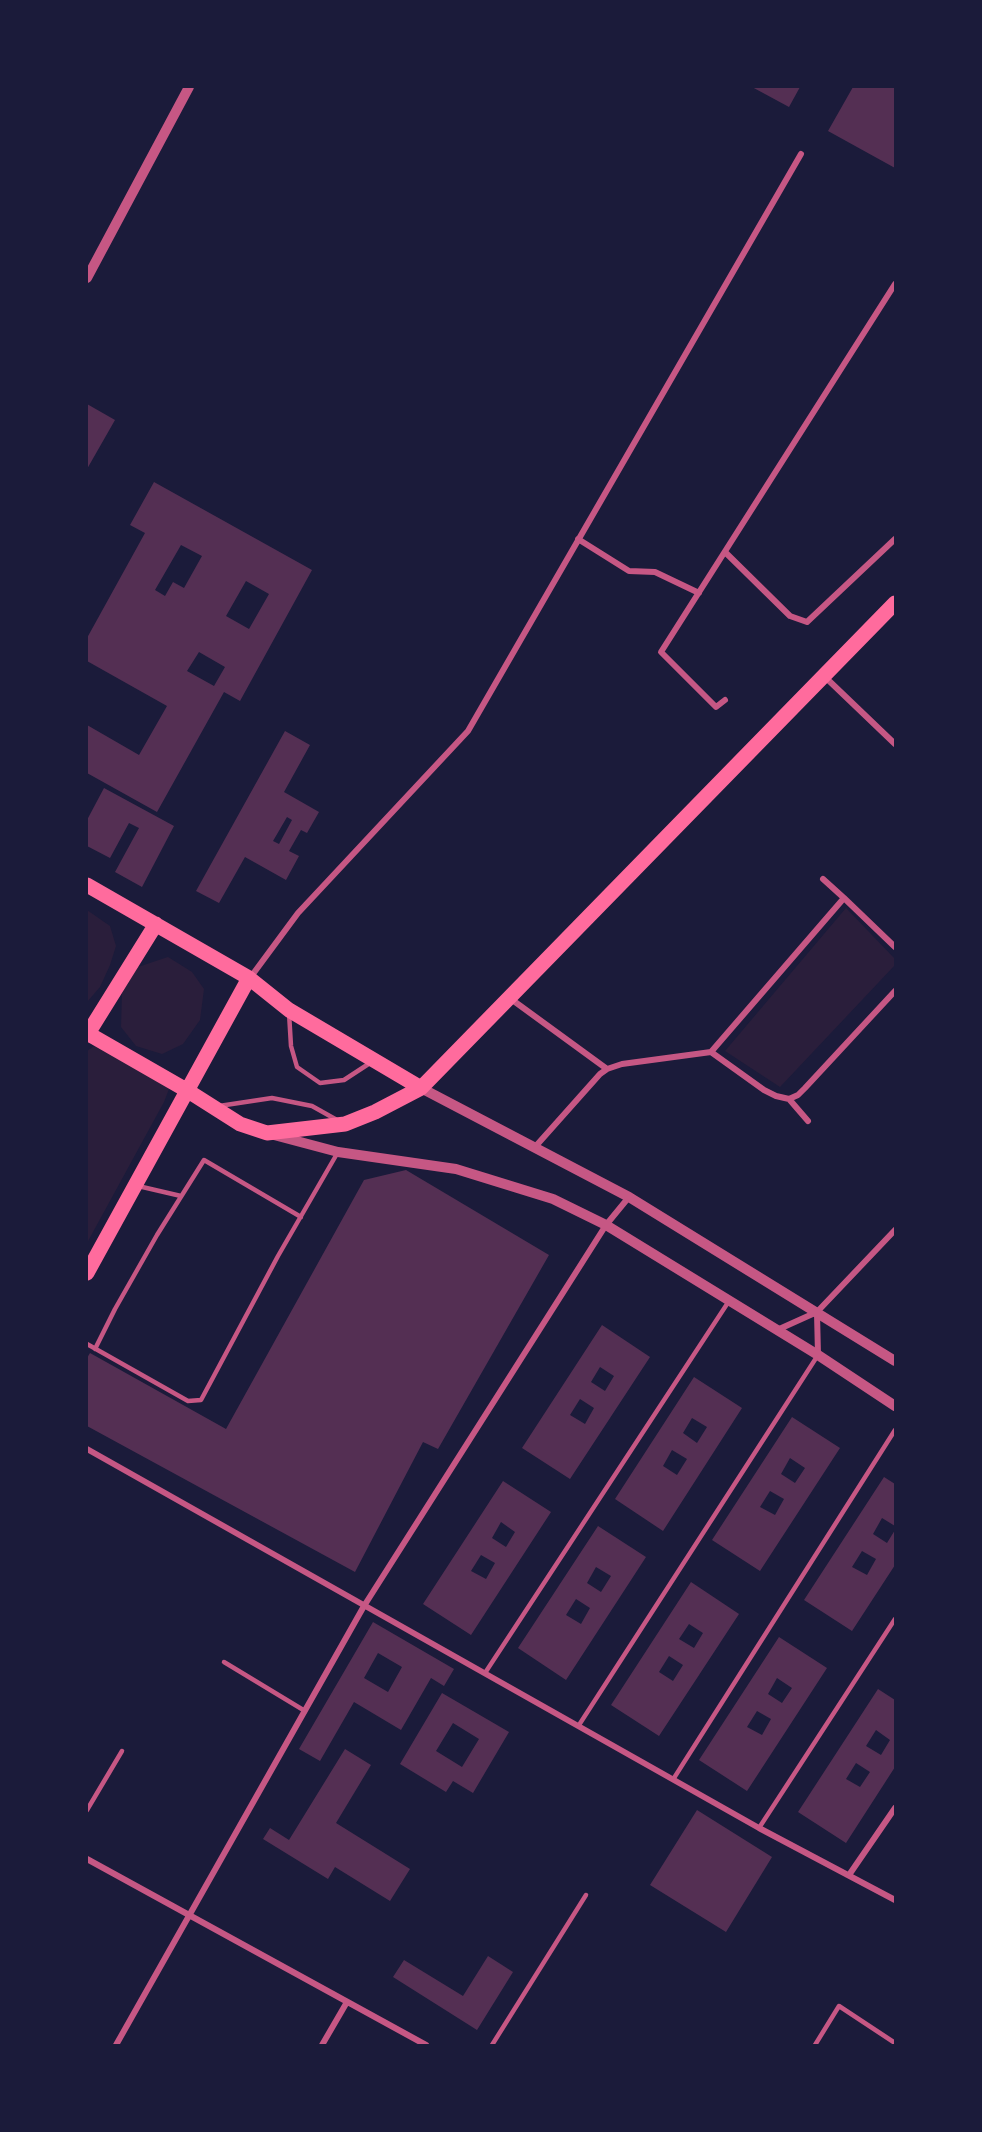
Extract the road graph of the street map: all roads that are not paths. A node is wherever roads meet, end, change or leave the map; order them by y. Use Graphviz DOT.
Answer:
graph roads {
  1 [pos="189,87"];
  2 [pos="801,154"];
  3 [pos="87,278"];
  4 [pos="895,284"];
  5 [pos="578,539"];
  6 [pos="895,539"];
  7 [pos="725,552"];
  8 [pos="699,593"];
  9 [pos="895,603"];
  10 [pos="824,675"];
  11 [pos="725,700"];
  12 [pos="895,744"];
  13 [pos="823,879"];
  14 [pos="87,885"];
  15 [pos="844,898"];
  16 [pos="156,924"];
  17 [pos="895,947"];
  18 [pos="249,978"];
  19 [pos="895,991"];
  20 [pos="508,998"];
  21 [pos="289,1010"];
  22 [pos="87,1034"];
  23 [pos="711,1052"];
  24 [pos="375,1060"];
  25 [pos="607,1069"];
  26 [pos="421,1088"];
  27 [pos="188,1091"];
  28 [pos="789,1099"];
  29 [pos="213,1107"];
  30 [pos="808,1121"];
  31 [pos="345,1124"];
  32 [pos="267,1133"];
  33 [pos="535,1147"];
  34 [pos="338,1152"];
  35 [pos="136,1185"];
  36 [pos="181,1196"];
  37 [pos="628,1197"];
  38 [pos="301,1217"];
  39 [pos="606,1225"];
  40 [pos="895,1230"];
  41 [pos="87,1273"];
  42 [pos="729,1301"];
  43 [pos="817,1312"];
  44 [pos="777,1330"];
  45 [pos="87,1344"];
  46 [pos="95,1349"];
  47 [pos="818,1355"];
  48 [pos="895,1361"];
  49 [pos="895,1406"];
  50 [pos="895,1430"];
  51 [pos="87,1449"];
  52 [pos="364,1606"];
  53 [pos="895,1619"];
  54 [pos="224,1662"];
  55 [pos="485,1673"];
  56 [pos="305,1711"];
  57 [pos="579,1725"];
  58 [pos="122,1751"];
  59 [pos="674,1778"];
  60 [pos="895,1808"];
  61 [pos="87,1810"];
  62 [pos="759,1828"];
  63 [pos="87,1859"];
  64 [pos="849,1875"];
  65 [pos="586,1894"];
  66 [pos="895,1900"];
  67 [pos="190,1916"];
  68 [pos="347,2002"];
  69 [pos="895,2043"];
  70 [pos="116,2045"];
  71 [pos="322,2045"];
  72 [pos="426,2045"];
  73 [pos="492,2045"];
  74 [pos="814,2045"];
  1 -- 3 [label="street"];
  2 -- 5 [label="street"];
  4 -- 7 [label="street"];
  5 -- 8 [label="street"];
  5 -- 18 [label="street"];
  6 -- 7 [label="street"];
  7 -- 8 [label="street"];
  8 -- 11 [label="street"];
  9 -- 10 [label="main road"];
  10 -- 12 [label="street"];
  10 -- 20 [label="main road"];
  13 -- 15 [label="street"];
  14 -- 16 [label="main road"];
  15 -- 17 [label="street"];
  15 -- 23 [label="street"];
  16 -- 18 [label="main road"];
  16 -- 22 [label="main road"];
  18 -- 21 [label="main road"];
  18 -- 27 [label="main road"];
  19 -- 28 [label="street"];
  20 -- 25 [label="street"];
  20 -- 26 [label="main road"];
  21 -- 24 [label="main road"];
  21 -- 24 [label="lane"];
  22 -- 27 [label="main road"];
  23 -- 25 [label="street"];
  23 -- 28 [label="street"];
  24 -- 26 [label="main road"];
  25 -- 33 [label="street"];
  26 -- 31 [label="main road"];
  26 -- 33 [label="street"];
  27 -- 29 [label="main road"];
  27 -- 35 [label="main road"];
  28 -- 30 [label="street"];
  29 -- 31 [label="lane"];
  29 -- 32 [label="main road"];
  31 -- 32 [label="main road"];
  32 -- 34 [label="street"];
  33 -- 37 [label="street"];
  34 -- 38 [label="lane"];
  34 -- 39 [label="street"];
  35 -- 36 [label="lane"];
  35 -- 41 [label="main road"];
  36 -- 38 [label="lane"];
  36 -- 46 [label="lane"];
  37 -- 39 [label="street"];
  37 -- 43 [label="street"];
  38 -- 46 [label="lane"];
  39 -- 42 [label="street"];
  39 -- 52 [label="street"];
  40 -- 43 [label="street"];
  42 -- 44 [label="street"];
  42 -- 55 [label="lane"];
  43 -- 44 [label="street"];
  43 -- 47 [label="street"];
  43 -- 48 [label="street"];
  44 -- 47 [label="street"];
  45 -- 46 [label="lane"];
  47 -- 49 [label="street"];
  47 -- 57 [label="lane"];
  50 -- 59 [label="lane"];
  51 -- 52 [label="street"];
  52 -- 55 [label="street"];
  52 -- 56 [label="street"];
  53 -- 62 [label="lane"];
  54 -- 56 [label="lane"];
  55 -- 57 [label="street"];
  56 -- 67 [label="street"];
  57 -- 59 [label="street"];
  58 -- 61 [label="lane"];
  59 -- 62 [label="street"];
  60 -- 64 [label="street"];
  62 -- 64 [label="street"];
  63 -- 67 [label="street"];
  64 -- 66 [label="street"];
  65 -- 73 [label="lane"];
  67 -- 68 [label="street"];
  67 -- 70 [label="street"];
  68 -- 71 [label="street"];
  68 -- 72 [label="street"];
  69 -- 74 [label="lane"];
}
